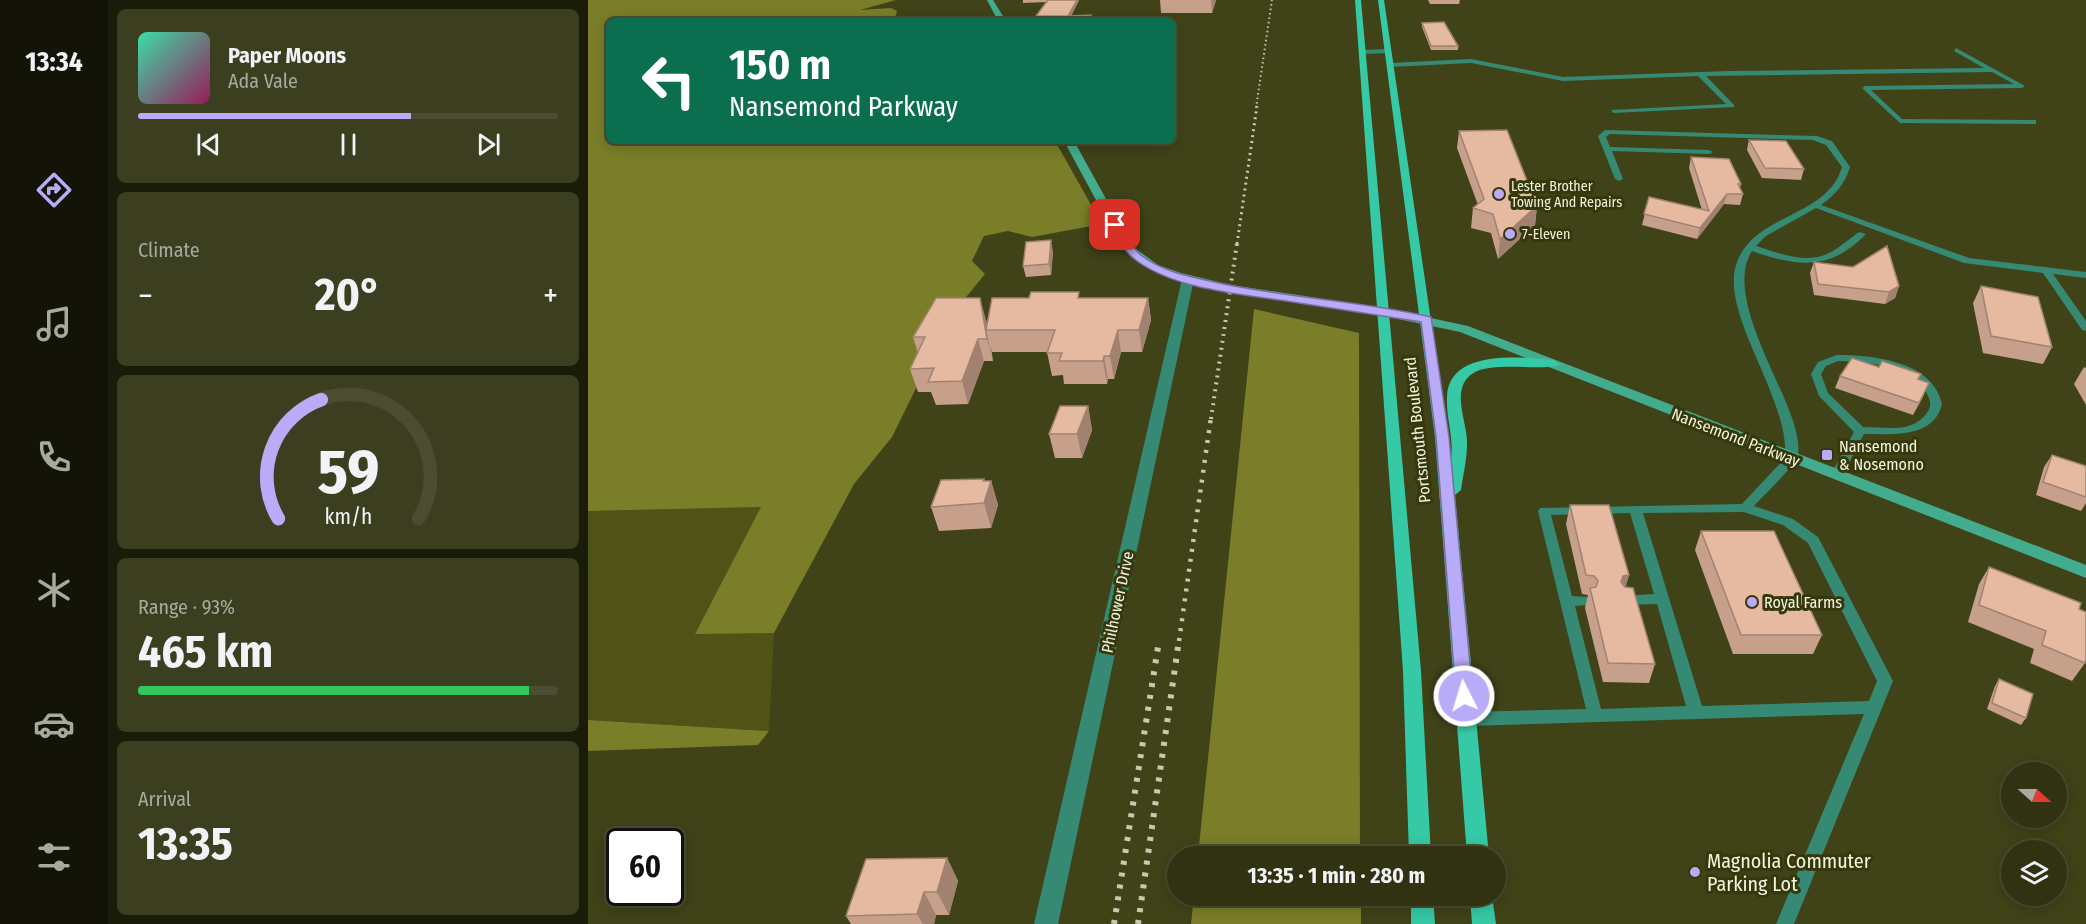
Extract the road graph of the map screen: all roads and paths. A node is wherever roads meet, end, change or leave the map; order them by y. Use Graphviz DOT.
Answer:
graph roads {
  1 [pos="990,0"];
  2 [pos="1358,0"];
  3 [pos="1381,0"];
  4 [pos="1000,18"];
  5 [pos="1956,50"];
  6 [pos="1388,51"];
  7 [pos="1362,52"];
  8 [pos="1390,65"];
  9 [pos="1993,70"];
  10 [pos="1845,72"];
  11 [pos="1700,74"];
  12 [pos="1865,88"];
  13 [pos="1614,111"];
  14 [pos="2033,122"];
  15 [pos="1071,144"];
  16 [pos="1606,149"];
  17 [pos="1709,152"];
  18 [pos="1618,179"];
  19 [pos="1814,205"];
  20 [pos="1862,234"];
  21 [pos="1751,247"];
  22 [pos="2046,271"];
  23 [pos="2086,274"];
  24 [pos="1188,279"];
  25 [pos="1384,312"];
  26 [pos="1427,319"];
  27 [pos="2086,328"];
  28 [pos="1553,364"];
  29 [pos="1860,431"];
  30 [pos="1791,459"];
  31 [pos="1836,476"];
  32 [pos="1745,508"];
  33 [pos="1635,509"];
  34 [pos="1449,514"];
  35 [pos="2086,572"];
  36 [pos="1662,599"];
  37 [pos="1584,600"];
  38 [pos="1626,600"];
  39 [pos="1566,601"];
  40 [pos="1874,707"];
  41 [pos="1696,712"];
  42 [pos="1595,715"];
  43 [pos="1466,719"];
  44 [pos="1420,846"];
  45 [pos="1477,846"];
  46 [pos="1422,906"];
  47 [pos="1482,906"];
  48 [pos="1046,924"];
  49 [pos="1423,924"];
  50 [pos="1484,924"];
  51 [pos="1785,924"];
  1 -- 4 [label="main road"];
  2 -- 7 [label="main road, Portsmouth Boulevard"];
  3 -- 6 [label="main road, Portsmouth Boulevard"];
  5 -- 9 [label="lane"];
  6 -- 7 [label="street"];
  6 -- 8 [label="main road, Portsmouth Boulevard"];
  7 -- 25 [label="main road, Portsmouth Boulevard"];
  8 -- 11 [label="lane"];
  8 -- 26 [label="main road, Portsmouth Boulevard"];
  9 -- 10 [label="lane"];
  9 -- 12 [label="lane"];
  10 -- 11 [label="lane"];
  10 -- 12 [label="lane"];
  11 -- 13 [label="lane"];
  12 -- 14 [label="lane"];
  15 -- 24 [label="main road, Nansemond Parkway"];
  16 -- 17 [label="lane"];
  16 -- 18 [label="lane"];
  16 -- 19 [label="lane"];
  19 -- 21 [label="lane"];
  19 -- 22 [label="lane"];
  20 -- 21 [label="lane"];
  21 -- 30 [label="lane"];
  22 -- 23 [label="lane"];
  22 -- 27 [label="lane"];
  24 -- 25 [label="main road, Nansemond Parkway"];
  24 -- 48 [label="street, Philhower Drive"];
  25 -- 26 [label="main road, Nansemond Parkway"];
  25 -- 44 [label="main road, Portsmouth Boulevard"];
  26 -- 28 [label="main road, Nansemond Parkway"];
  26 -- 34 [label="main road, Portsmouth Boulevard"];
  28 -- 30 [label="main road, Nansemond Parkway"];
  28 -- 34 [label="main road"];
  29 -- 29 [label="lane"];
  29 -- 31 [label="lane"];
  30 -- 31 [label="main road, Nansemond Parkway"];
  30 -- 32 [label="lane"];
  31 -- 35 [label="main road, Nansemond Parkway"];
  32 -- 33 [label="lane"];
  32 -- 40 [label="lane"];
  33 -- 36 [label="lane"];
  33 -- 39 [label="lane"];
  34 -- 43 [label="main road, Portsmouth Boulevard"];
  36 -- 38 [label="lane"];
  36 -- 41 [label="lane"];
  37 -- 39 [label="lane"];
  39 -- 42 [label="lane"];
  40 -- 41 [label="lane"];
  40 -- 51 [label="lane"];
  41 -- 42 [label="lane"];
  42 -- 43 [label="lane"];
  43 -- 45 [label="main road, Portsmouth Boulevard"];
  46 -- 49 [label="main road"];
  47 -- 50 [label="main road"];
}
